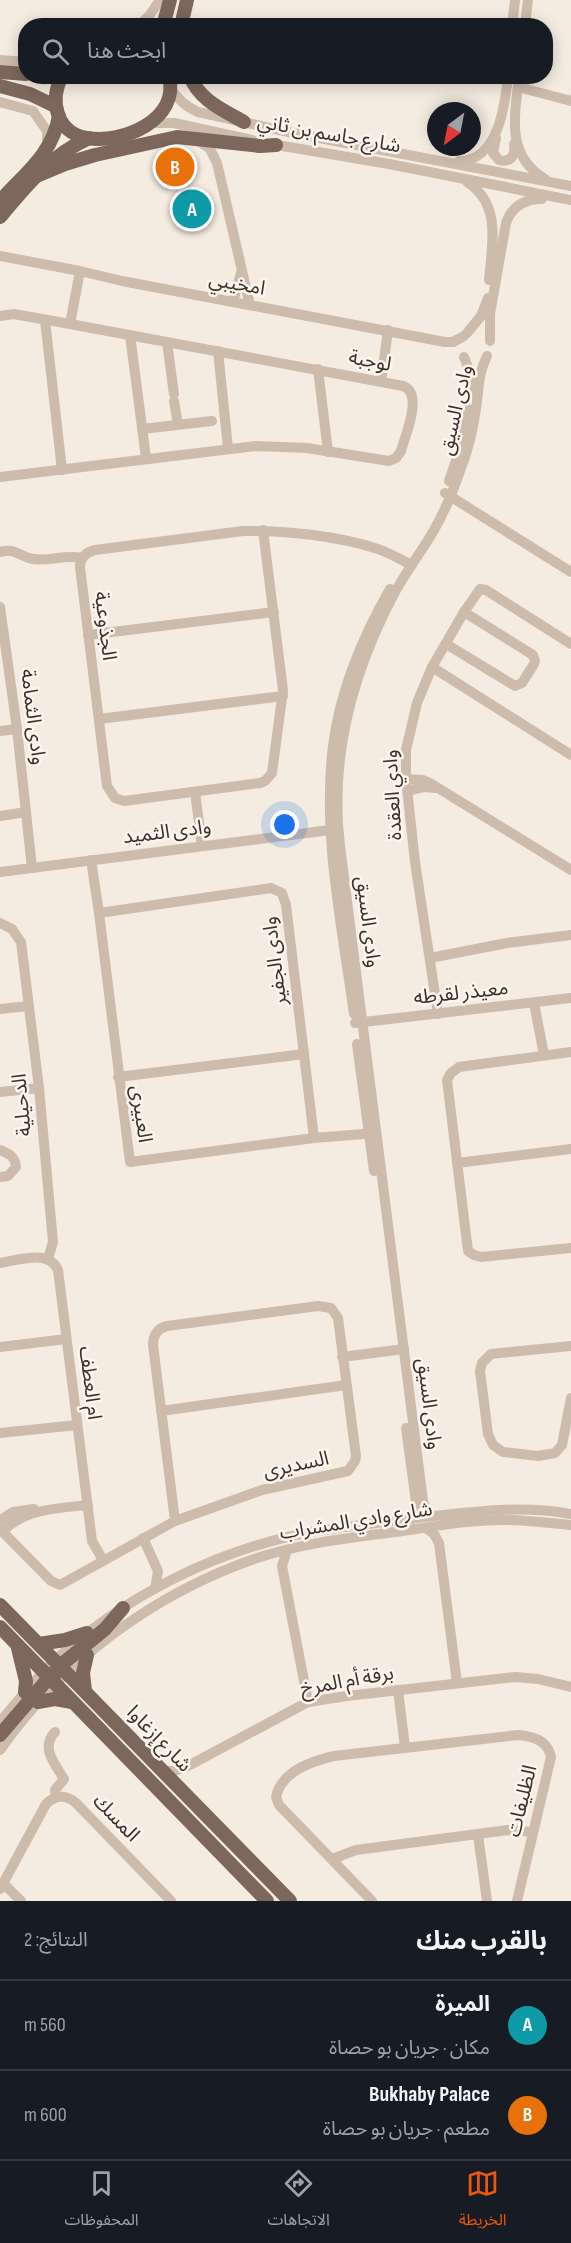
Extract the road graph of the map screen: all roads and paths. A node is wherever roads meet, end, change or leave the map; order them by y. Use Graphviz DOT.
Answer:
graph roads {
  1 [pos="160,0"];
  2 [pos="170,0"];
  3 [pos="515,0"];
  4 [pos="528,0"];
  5 [pos="147,18"];
  6 [pos="165,18"];
  7 [pos="513,18"];
  8 [pos="526,18"];
  9 [pos="0,60"];
  10 [pos="18,61"];
  11 [pos="0,72"];
  12 [pos="18,73"];
  13 [pos="59,84"];
  14 [pos="170,84"];
  15 [pos="170,84"];
  16 [pos="194,84"];
  17 [pos="507,84"];
  18 [pos="519,84"];
  19 [pos="525,84"];
  20 [pos="0,86"];
  21 [pos="571,100"];
  22 [pos="0,102"];
  23 [pos="57,111"];
  24 [pos="244,122"];
  25 [pos="151,123"];
  26 [pos="498,126"];
  27 [pos="515,132"];
  28 [pos="189,137"];
  29 [pos="88,138"];
  30 [pos="228,142"];
  31 [pos="276,145"];
  32 [pos="47,150"];
  33 [pos="435,160"];
  34 [pos="217,163"];
  35 [pos="34,177"];
  36 [pos="456,177"];
  37 [pos="550,182"];
  38 [pos="571,186"];
  39 [pos="568,199"];
  40 [pos="0,201"];
  41 [pos="0,218"];
  42 [pos="2,255"];
  43 [pos="80,271"];
  44 [pos="241,273"];
  45 [pos="233,302"];
  46 [pos="250,304"];
  47 [pos="0,316"];
  48 [pos="45,320"];
  49 [pos="70,324"];
  50 [pos="388,330"];
  51 [pos="465,334"];
  52 [pos="130,335"];
  53 [pos="167,342"];
  54 [pos="445,342"];
  55 [pos="490,342"];
  56 [pos="218,351"];
  57 [pos="462,355"];
  58 [pos="488,356"];
  59 [pos="318,369"];
  60 [pos="381,382"];
  61 [pos="212,421"];
  62 [pos="178,425"];
  63 [pos="142,429"];
  64 [pos="228,448"];
  65 [pos="328,452"];
  66 [pos="146,458"];
  67 [pos="62,470"];
  68 [pos="0,477"];
  69 [pos="448,494"];
  70 [pos="263,530"];
  71 [pos="0,552"];
  72 [pos="82,558"];
  73 [pos="409,563"];
  74 [pos="571,572"];
  75 [pos="0,607"];
  76 [pos="274,612"];
  77 [pos="464,612"];
  78 [pos="88,635"];
  79 [pos="446,644"];
  80 [pos="571,644"];
  81 [pos="3,647"];
  82 [pos="432,667"];
  83 [pos="283,696"];
  84 [pos="99,719"];
  85 [pos="17,729"];
  86 [pos="0,732"];
  87 [pos="571,755"];
  88 [pos="406,779"];
  89 [pos="436,788"];
  90 [pos="408,791"];
  91 [pos="195,792"];
  92 [pos="26,812"];
  93 [pos="0,816"];
  94 [pos="335,829"];
  95 [pos="202,846"];
  96 [pos="91,860"];
  97 [pos="32,867"];
  98 [pos="571,870"];
  99 [pos="0,872"];
  100 [pos="99,913"];
  101 [pos="0,923"];
  102 [pos="571,935"];
  103 [pos="430,958"];
  104 [pos="571,998"];
  105 [pos="534,1003"];
  106 [pos="28,1006"];
  107 [pos="0,1009"];
  108 [pos="438,1014"];
  109 [pos="358,1023"];
  110 [pos="571,1052"];
  111 [pos="304,1054"];
  112 [pos="544,1055"];
  113 [pos="118,1077"];
  114 [pos="39,1088"];
  115 [pos="0,1092"];
  116 [pos="372,1133"];
  117 [pos="314,1138"];
  118 [pos="571,1149"];
  119 [pos="0,1150"];
  120 [pos="457,1163"];
  121 [pos="0,1177"];
  122 [pos="571,1248"];
  123 [pos="48,1259"];
  124 [pos="0,1263"];
  125 [pos="66,1339"];
  126 [pos="571,1346"];
  127 [pos="0,1347"];
  128 [pos="400,1349"];
  129 [pos="342,1357"];
  130 [pos="346,1385"];
  131 [pos="571,1398"];
  132 [pos="161,1411"];
  133 [pos="77,1425"];
  134 [pos="0,1433"];
  135 [pos="88,1505"];
  136 [pos="46,1510"];
  137 [pos="571,1514"];
  138 [pos="433,1516"];
  139 [pos="412,1519"];
  140 [pos="0,1520"];
  141 [pos="175,1521"];
  142 [pos="449,1525"];
  143 [pos="571,1525"];
  144 [pos="426,1527"];
  145 [pos="1,1530"];
  146 [pos="143,1538"];
  147 [pos="439,1543"];
  148 [pos="287,1550"];
  149 [pos="270,1554"];
  150 [pos="103,1560"];
  151 [pos="282,1566"];
  152 [pos="158,1571"];
  153 [pos="174,1579"];
  154 [pos="154,1588"];
  155 [pos="0,1605"];
  156 [pos="123,1608"];
  157 [pos="0,1616"];
  158 [pos="0,1627"];
  159 [pos="87,1633"];
  160 [pos="39,1644"];
  161 [pos="18,1646"];
  162 [pos="87,1655"];
  163 [pos="55,1672"];
  164 [pos="457,1683"];
  165 [pos="571,1687"];
  166 [pos="398,1690"];
  167 [pos="85,1691"];
  168 [pos="25,1692"];
  169 [pos="38,1702"];
  170 [pos="72,1702"];
  171 [pos="308,1702"];
  172 [pos="0,1722"];
  173 [pos="55,1732"];
  174 [pos="0,1735"];
  175 [pos="405,1747"];
  176 [pos="0,1750"];
  177 [pos="186,1767"];
  178 [pos="163,1771"];
  179 [pos="178,1786"];
  180 [pos="56,1797"];
  181 [pos="204,1813"];
  182 [pos="533,1832"];
  183 [pos="478,1835"];
  184 [pos="332,1859"];
  185 [pos="2,1886"];
  186 [pos="21,1901"];
  187 [pos="171,1901"];
  188 [pos="267,1901"];
  189 [pos="290,1901"];
  190 [pos="372,1901"];
  191 [pos="487,1901"];
  192 [pos="517,1901"];
  1 -- 5 [label="street"];
  2 -- 6 [label="main road"];
  3 -- 7 [label="street"];
  4 -- 8 [label="street"];
  9 -- 10 [label="street"];
  11 -- 12 [label="main road"];
  13 -- 23 [label="main road"];
  14 -- 24 [label="street, شارع جاسم بن ثاني"];
  15 -- 25 [label="main road"];
  16 -- 24 [label="main road"];
  17 -- 26 [label="street"];
  18 -- 27 [label="street"];
  19 -- 21 [label="street"];
  20 -- 23 [label="main road"];
  22 -- 32 [label="street"];
  23 -- 29 [label="main road"];
  23 -- 32 [label="main road"];
  24 -- 33 [label="street, شارع جاسم بن ثاني"];
  25 -- 29 [label="main road"];
  25 -- 31 [label="street, شارع جاسم بن ثاني"];
  26 -- 27 [label="street"];
  26 -- 33 [label="street"];
  27 -- 37 [label="street"];
  28 -- 30 [label="main road"];
  28 -- 34 [label="street"];
  28 -- 35 [label="main road"];
  29 -- 35 [label="main road"];
  30 -- 31 [label="main road"];
  30 -- 34 [label="street"];
  31 -- 36 [label="street, شارع جاسم بن ثاني"];
  32 -- 40 [label="main road"];
  33 -- 37 [label="street, شارع جاسم بن ثاني"];
  34 -- 44 [label="street"];
  35 -- 41 [label="main road"];
  36 -- 39 [label="street, شارع جاسم بن ثاني"];
  36 -- 51 [label="street"];
  37 -- 38 [label="street, شارع جاسم بن ثاني"];
  39 -- 55 [label="street, وادى السيق"];
  42 -- 43 [label="street, امخيبي"];
  43 -- 45 [label="street, امخيبي"];
  43 -- 49 [label="street"];
  44 -- 45 [label="street"];
  44 -- 46 [label="street"];
  45 -- 46 [label="street, امخيبي"];
  46 -- 50 [label="street, امخيبي"];
  47 -- 48 [label="street, لوجبة"];
  48 -- 49 [label="street, لوجبة"];
  48 -- 67 [label="street"];
  49 -- 52 [label="street, لوجبة"];
  50 -- 54 [label="street, امخيبي"];
  50 -- 60 [label="street"];
  51 -- 54 [label="street, امخيبي"];
  51 -- 55 [label="street"];
  51 -- 57 [label="street"];
  52 -- 53 [label="street, لوجبة"];
  52 -- 63 [label="street"];
  53 -- 56 [label="street, لوجبة"];
  53 -- 62 [label="street"];
  54 -- 57 [label="street, امخيبي"];
  55 -- 58 [label="street"];
  56 -- 59 [label="street, لوجبة"];
  56 -- 64 [label="street"];
  57 -- 58 [label="street"];
  57 -- 69 [label="street, وادى السيق"];
  58 -- 69 [label="street, وادى السيق"];
  59 -- 60 [label="street, لوجبة"];
  59 -- 65 [label="street"];
  60 -- 65 [label="street, لوجبة"];
  61 -- 62 [label="street"];
  62 -- 63 [label="street"];
  63 -- 66 [label="street"];
  64 -- 65 [label="street, لوجبة"];
  64 -- 66 [label="street, لوجبة"];
  66 -- 67 [label="street, لوجبة"];
  67 -- 68 [label="street, لوجبة"];
  69 -- 73 [label="street, وادى السيق"];
  69 -- 74 [label="street"];
  70 -- 72 [label="street"];
  70 -- 73 [label="street"];
  70 -- 76 [label="street, الجذوعية"];
  71 -- 72 [label="street"];
  72 -- 78 [label="street, الجذوعية"];
  73 -- 94 [label="street, وادى السيق"];
  75 -- 81 [label="street, وادى الثمامة"];
  76 -- 78 [label="street"];
  76 -- 83 [label="street, الجذوعية"];
  77 -- 79 [label="street, وادي العقدة"];
  77 -- 79 [label="street"];
  77 -- 80 [label="street, وادي العقدة"];
  78 -- 84 [label="street, الجذوعية"];
  79 -- 82 [label="street, وادي العقدة"];
  81 -- 85 [label="street, وادى الثمامة"];
  82 -- 87 [label="street"];
  82 -- 88 [label="street, وادي العقدة"];
  83 -- 84 [label="street"];
  83 -- 91 [label="street, الجذوعية"];
  84 -- 91 [label="street, الجذوعية"];
  85 -- 86 [label="street"];
  85 -- 92 [label="street, وادى الثمامة"];
  88 -- 89 [label="street"];
  88 -- 90 [label="street, وادي العقدة"];
  89 -- 90 [label="street"];
  89 -- 98 [label="street"];
  90 -- 103 [label="street, وادي العقدة"];
  91 -- 95 [label="street"];
  92 -- 93 [label="street"];
  92 -- 97 [label="street, وادى الثمامة"];
  94 -- 95 [label="street, وادى الثميد"];
  94 -- 109 [label="street, وادى السيق"];
  95 -- 96 [label="street, وادى الثميد"];
  96 -- 97 [label="street, وادى الثميد"];
  96 -- 100 [label="street, العبيرى"];
  97 -- 99 [label="street, وادى الثميد"];
  100 -- 111 [label="street, وادى الجفير"];
  100 -- 113 [label="street, العبيرى"];
  101 -- 106 [label="street, الدحيلية"];
  102 -- 103 [label="street"];
  103 -- 108 [label="street, وادي العقدة"];
  104 -- 105 [label="street, معيذر لقرطه"];
  105 -- 108 [label="street, معيذر لقرطه"];
  105 -- 112 [label="street"];
  106 -- 107 [label="street"];
  106 -- 114 [label="street, الدحيلية"];
  108 -- 109 [label="street, معيذر لقرطه"];
  109 -- 116 [label="street, وادى السيق"];
  110 -- 112 [label="street"];
  111 -- 113 [label="street"];
  111 -- 117 [label="street, وادى الجفير"];
  112 -- 120 [label="street"];
  113 -- 117 [label="street, العبيرى"];
  114 -- 115 [label="street"];
  114 -- 123 [label="street, الدحيلية"];
  116 -- 117 [label="street, العبيرى"];
  116 -- 128 [label="street, وادى السيق"];
  118 -- 120 [label="street"];
  119 -- 121 [label="street, الدحيلية"];
  120 -- 122 [label="street"];
  123 -- 124 [label="street"];
  123 -- 125 [label="street, ام العطف"];
  125 -- 127 [label="street"];
  125 -- 133 [label="street, ام العطف"];
  126 -- 131 [label="street"];
  128 -- 129 [label="street"];
  128 -- 138 [label="street, وادى السيق"];
  128 -- 139 [label="street, وادى السيق"];
  129 -- 130 [label="street, السديرى"];
  129 -- 132 [label="street, السديرى"];
  130 -- 132 [label="street"];
  130 -- 141 [label="street, السديرى"];
  132 -- 141 [label="street"];
  133 -- 134 [label="street"];
  133 -- 135 [label="street, ام العطف"];
  135 -- 136 [label="street"];
  135 -- 150 [label="street, ام العطف"];
  136 -- 140 [label="street"];
  136 -- 145 [label="street"];
  137 -- 138 [label="street, شارع وادي المشراب"];
  138 -- 139 [label="street, شارع وادي المشراب"];
  139 -- 153 [label="street, شارع وادي المشراب"];
  141 -- 146 [label="street, السديرى"];
  142 -- 143 [label="street, شارع وادي المشراب"];
  142 -- 144 [label="street, شارع وادي المشراب"];
  142 -- 147 [label="street"];
  144 -- 147 [label="street"];
  144 -- 148 [label="street, شارع وادي المشراب"];
  145 -- 150 [label="street, السديرى"];
  146 -- 150 [label="street, السديرى"];
  146 -- 152 [label="street"];
  147 -- 164 [label="street"];
  148 -- 149 [label="street, شارع وادي المشراب"];
  148 -- 151 [label="street"];
  149 -- 151 [label="street"];
  149 -- 162 [label="street, شارع وادي المشراب"];
  151 -- 171 [label="street"];
  152 -- 153 [label="street"];
  152 -- 154 [label="street"];
  153 -- 154 [label="street, شارع وادي المشراب"];
  154 -- 156 [label="street, شارع وادي المشراب"];
  155 -- 160 [label="main road, شارع إزغاوا"];
  156 -- 159 [label="street, شارع وادي المشراب"];
  156 -- 163 [label="main road"];
  157 -- 163 [label="main road"];
  158 -- 161 [label="main road, شارع إزغاوا"];
  159 -- 160 [label="main road"];
  159 -- 163 [label="street, شارع وادي المشراب"];
  160 -- 163 [label="main road, شارع إزغاوا"];
  161 -- 163 [label="main road, شارع إزغاوا"];
  161 -- 168 [label="main road"];
  162 -- 163 [label="street, شارع وادي المشراب"];
  162 -- 167 [label="main road"];
  163 -- 167 [label="main road, شارع إزغاوا"];
  163 -- 168 [label="street, شارع وادي المشراب"];
  163 -- 169 [label="street, شارع وادي المشراب"];
  163 -- 170 [label="main road, شارع إزغاوا"];
  163 -- 174 [label="main road"];
  163 -- 181 [label="main road"];
  164 -- 165 [label="street, برقة أم المرخ"];
  164 -- 166 [label="street, برقة أم المرخ"];
  166 -- 171 [label="street, برقة أم المرخ"];
  166 -- 175 [label="street"];
  167 -- 178 [label="main road, شارع إزغاوا"];
  168 -- 172 [label="street, شارع وادي المشراب"];
  169 -- 170 [label="main road"];
  169 -- 176 [label="street, شارع وادي المشراب"];
  170 -- 188 [label="main road, شارع إزغاوا"];
  171 -- 177 [label="street, برقة أم المرخ"];
  173 -- 180 [label="street"];
  175 -- 182 [label="street, الظليفات"];
  175 -- 184 [label="street, الظليفات"];
  177 -- 178 [label="street, برقة أم المرخ"];
  177 -- 179 [label="street"];
  178 -- 179 [label="main road, شارع إزغاوا"];
  179 -- 181 [label="main road, شارع إزغاوا"];
  180 -- 185 [label="street"];
  180 -- 187 [label="street, المسك"];
  181 -- 189 [label="main road, شارع إزغاوا"];
  182 -- 183 [label="street"];
  182 -- 192 [label="street, الظليفات"];
  183 -- 184 [label="street"];
  183 -- 191 [label="street"];
  184 -- 190 [label="street, الظليفات"];
  185 -- 186 [label="street"];
}
